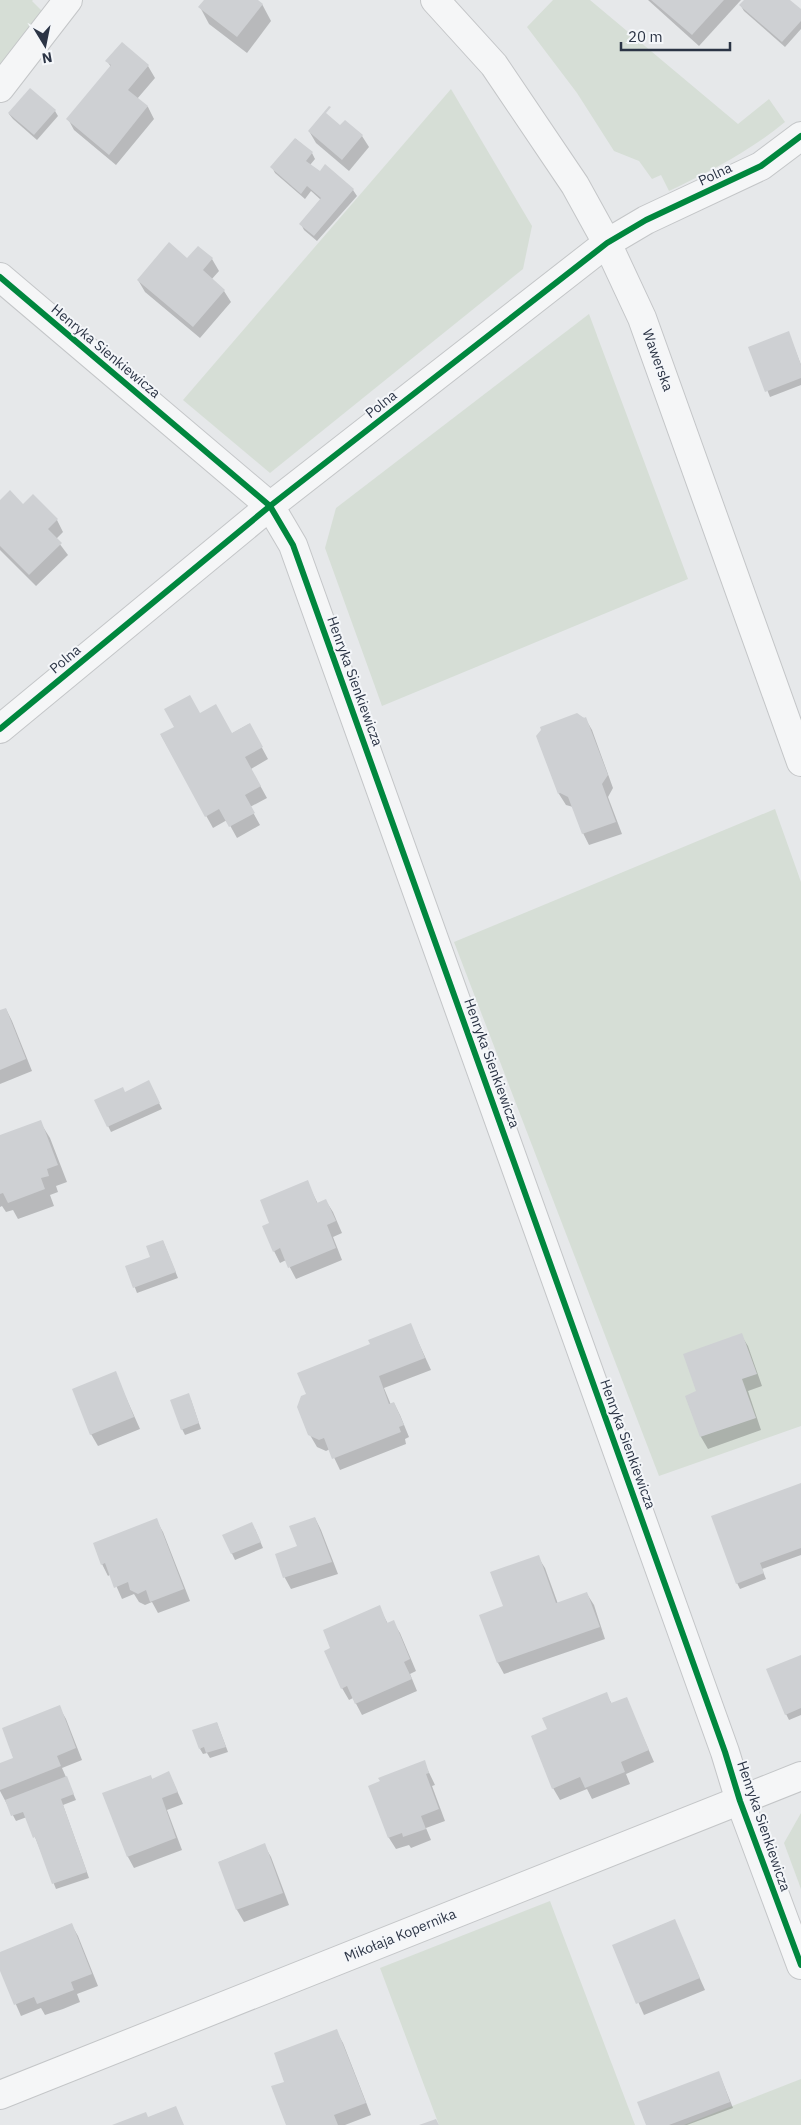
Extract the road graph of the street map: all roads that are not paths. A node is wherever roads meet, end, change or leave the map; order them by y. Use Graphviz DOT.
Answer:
graph roads {
  1 [pos="68,0"];
  2 [pos="435,0"];
  3 [pos="0,88"];
  4 [pos="801,136"];
  5 [pos="607,243"];
  6 [pos="0,277"];
  7 [pos="270,506"];
  8 [pos="0,729"];
  9 [pos="801,762"];
  10 [pos="801,1776"];
  11 [pos="740,1801"];
  12 [pos="801,1965"];
  13 [pos="0,2095"];
  1 -- 3 [label="street"];
  2 -- 5 [label="street, Wawerska"];
  4 -- 5 [label="street, Polna"];
  5 -- 7 [label="street, Polna"];
  5 -- 9 [label="street, Wawerska"];
  6 -- 7 [label="street, Henryka Sienkiewicza"];
  7 -- 8 [label="street, Polna"];
  7 -- 11 [label="street, Henryka Sienkiewicza"];
  10 -- 11 [label="street, Mikołaja Kopernika"];
  11 -- 12 [label="street, Henryka Sienkiewicza"];
  11 -- 13 [label="street, Mikołaja Kopernika"];
}
